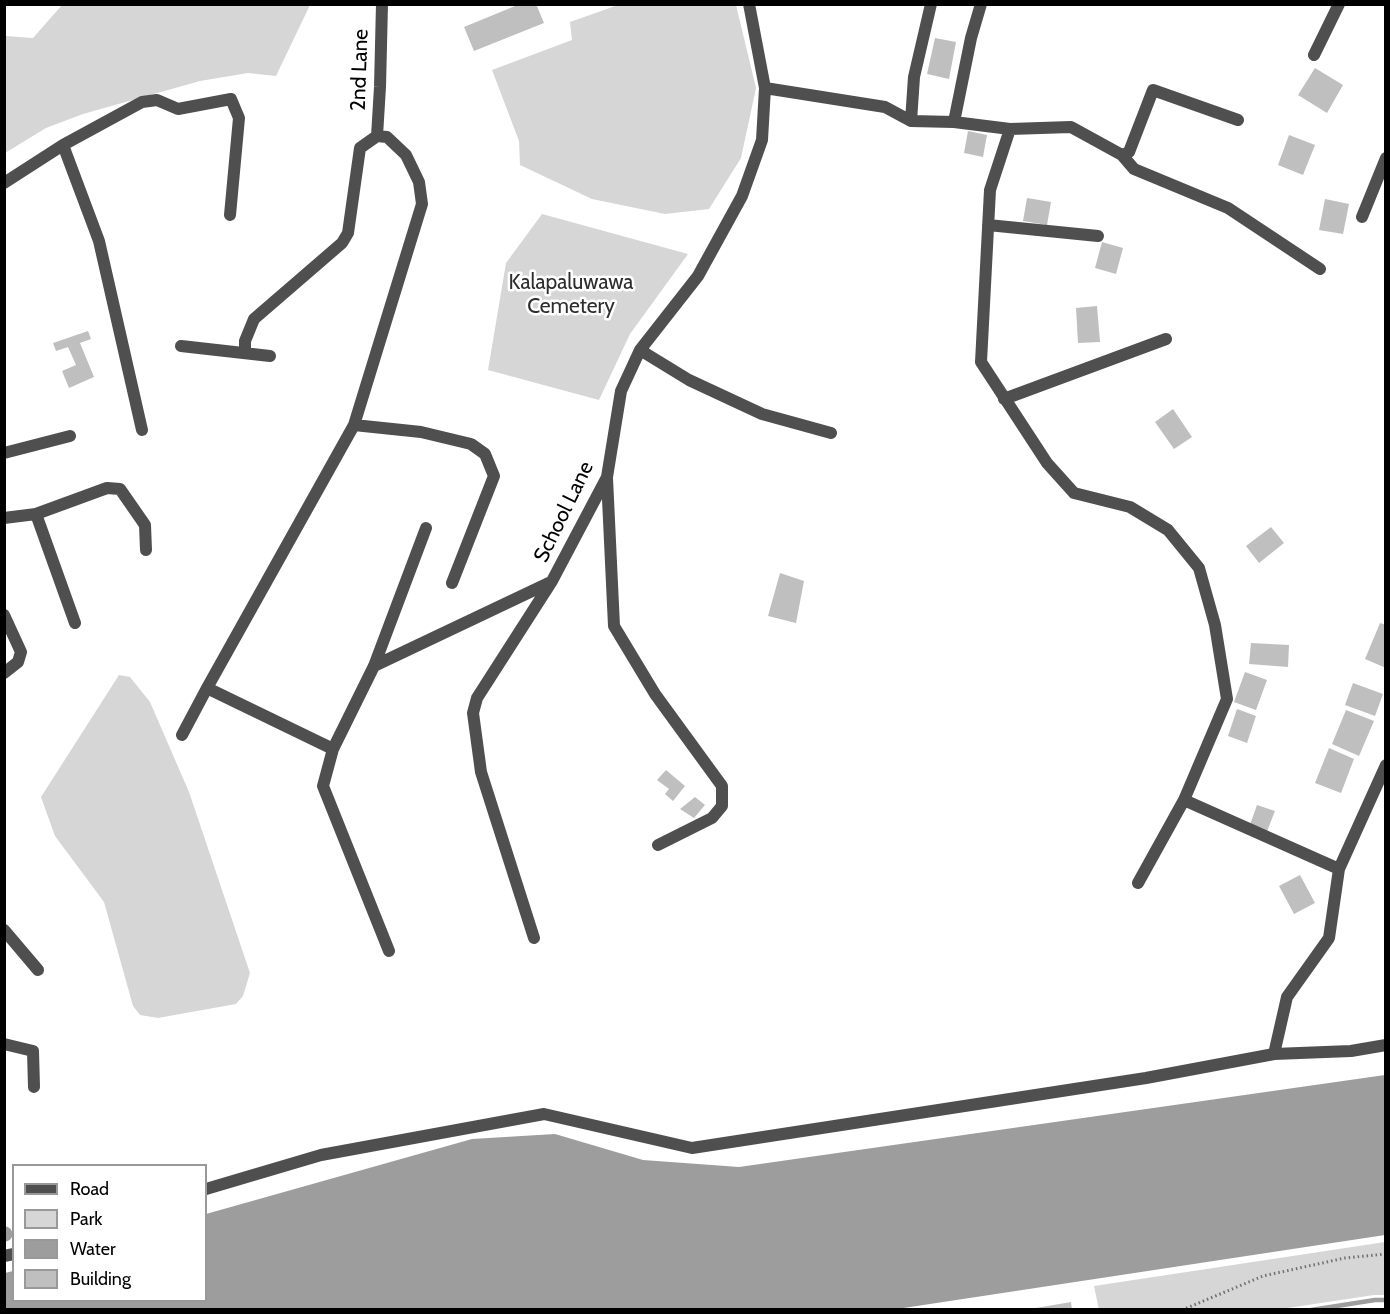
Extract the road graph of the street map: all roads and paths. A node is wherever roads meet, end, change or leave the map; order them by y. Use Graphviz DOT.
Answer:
graph roads {
  1 [pos="382,4"];
  2 [pos="749,4"];
  3 [pos="931,4"];
  4 [pos="981,4"];
  5 [pos="1339,4"];
  6 [pos="1314,54"];
  7 [pos="765,88"];
  8 [pos="1238,120"];
  9 [pos="911,121"];
  10 [pos="954,122"];
  11 [pos="1010,129"];
  12 [pos="377,136"];
  13 [pos="63,145"];
  14 [pos="1122,155"];
  15 [pos="1386,158"];
  16 [pos="4,183"];
  17 [pos="230,215"];
  18 [pos="1362,217"];
  19 [pos="988,225"];
  20 [pos="1098,236"];
  21 [pos="1320,269"];
  22 [pos="1166,339"];
  23 [pos="181,346"];
  24 [pos="640,350"];
  25 [pos="245,353"];
  26 [pos="270,356"];
  27 [pos="1004,399"];
  28 [pos="354,425"];
  29 [pos="142,430"];
  30 [pos="831,433"];
  31 [pos="70,436"];
  32 [pos="4,453"];
  33 [pos="607,477"];
  34 [pos="36,514"];
  35 [pos="4,518"];
  36 [pos="426,528"];
  37 [pos="146,550"];
  38 [pos="552,581"];
  39 [pos="452,584"];
  40 [pos="4,615"];
  41 [pos="75,623"];
  42 [pos="374,666"];
  43 [pos="4,673"];
  44 [pos="207,688"];
  45 [pos="182,735"];
  46 [pos="333,749"];
  47 [pos="1386,765"];
  48 [pos="1184,800"];
  49 [pos="658,845"];
  50 [pos="1339,869"];
  51 [pos="1138,883"];
  52 [pos="4,930"];
  53 [pos="534,938"];
  54 [pos="389,951"];
  55 [pos="38,970"];
  56 [pos="4,1044"];
  57 [pos="1386,1045"];
  58 [pos="1274,1054"];
  59 [pos="34,1088"];
  60 [pos="207,1189"];
  61 [pos="1386,1254"];
  62 [pos="1182,1310"];
  1 -- 12 [label="street, 2nd Lane"];
  2 -- 7 [label="street, School Lane"];
  3 -- 9 [label="street"];
  4 -- 10 [label="street"];
  5 -- 6 [label="street"];
  7 -- 9 [label="street"];
  7 -- 24 [label="street, School Lane"];
  8 -- 14 [label="street"];
  9 -- 10 [label="street"];
  10 -- 11 [label="street"];
  11 -- 14 [label="street"];
  11 -- 19 [label="street"];
  12 -- 25 [label="street"];
  12 -- 28 [label="street"];
  13 -- 16 [label="street"];
  13 -- 17 [label="street"];
  13 -- 29 [label="street"];
  14 -- 21 [label="street"];
  15 -- 18 [label="street"];
  19 -- 20 [label="street"];
  19 -- 27 [label="street"];
  22 -- 27 [label="street"];
  23 -- 25 [label="street"];
  24 -- 30 [label="street"];
  24 -- 33 [label="street, School Lane"];
  25 -- 26 [label="street"];
  27 -- 48 [label="street"];
  28 -- 39 [label="street"];
  28 -- 44 [label="street"];
  31 -- 32 [label="street"];
  33 -- 38 [label="street, School Lane"];
  33 -- 49 [label="street"];
  34 -- 35 [label="street"];
  34 -- 37 [label="street"];
  34 -- 41 [label="street"];
  36 -- 42 [label="street"];
  38 -- 42 [label="street"];
  38 -- 53 [label="street, School Lane"];
  40 -- 43 [label="street"];
  42 -- 46 [label="street"];
  44 -- 45 [label="street"];
  44 -- 46 [label="street"];
  46 -- 54 [label="street"];
  47 -- 50 [label="street"];
  48 -- 50 [label="street"];
  48 -- 51 [label="street"];
  50 -- 58 [label="street"];
  52 -- 55 [label="street"];
  56 -- 59 [label="street"];
  57 -- 58 [label="street"];
  58 -- 60 [label="street"];
  61 -- 62 [label="path"];
}
